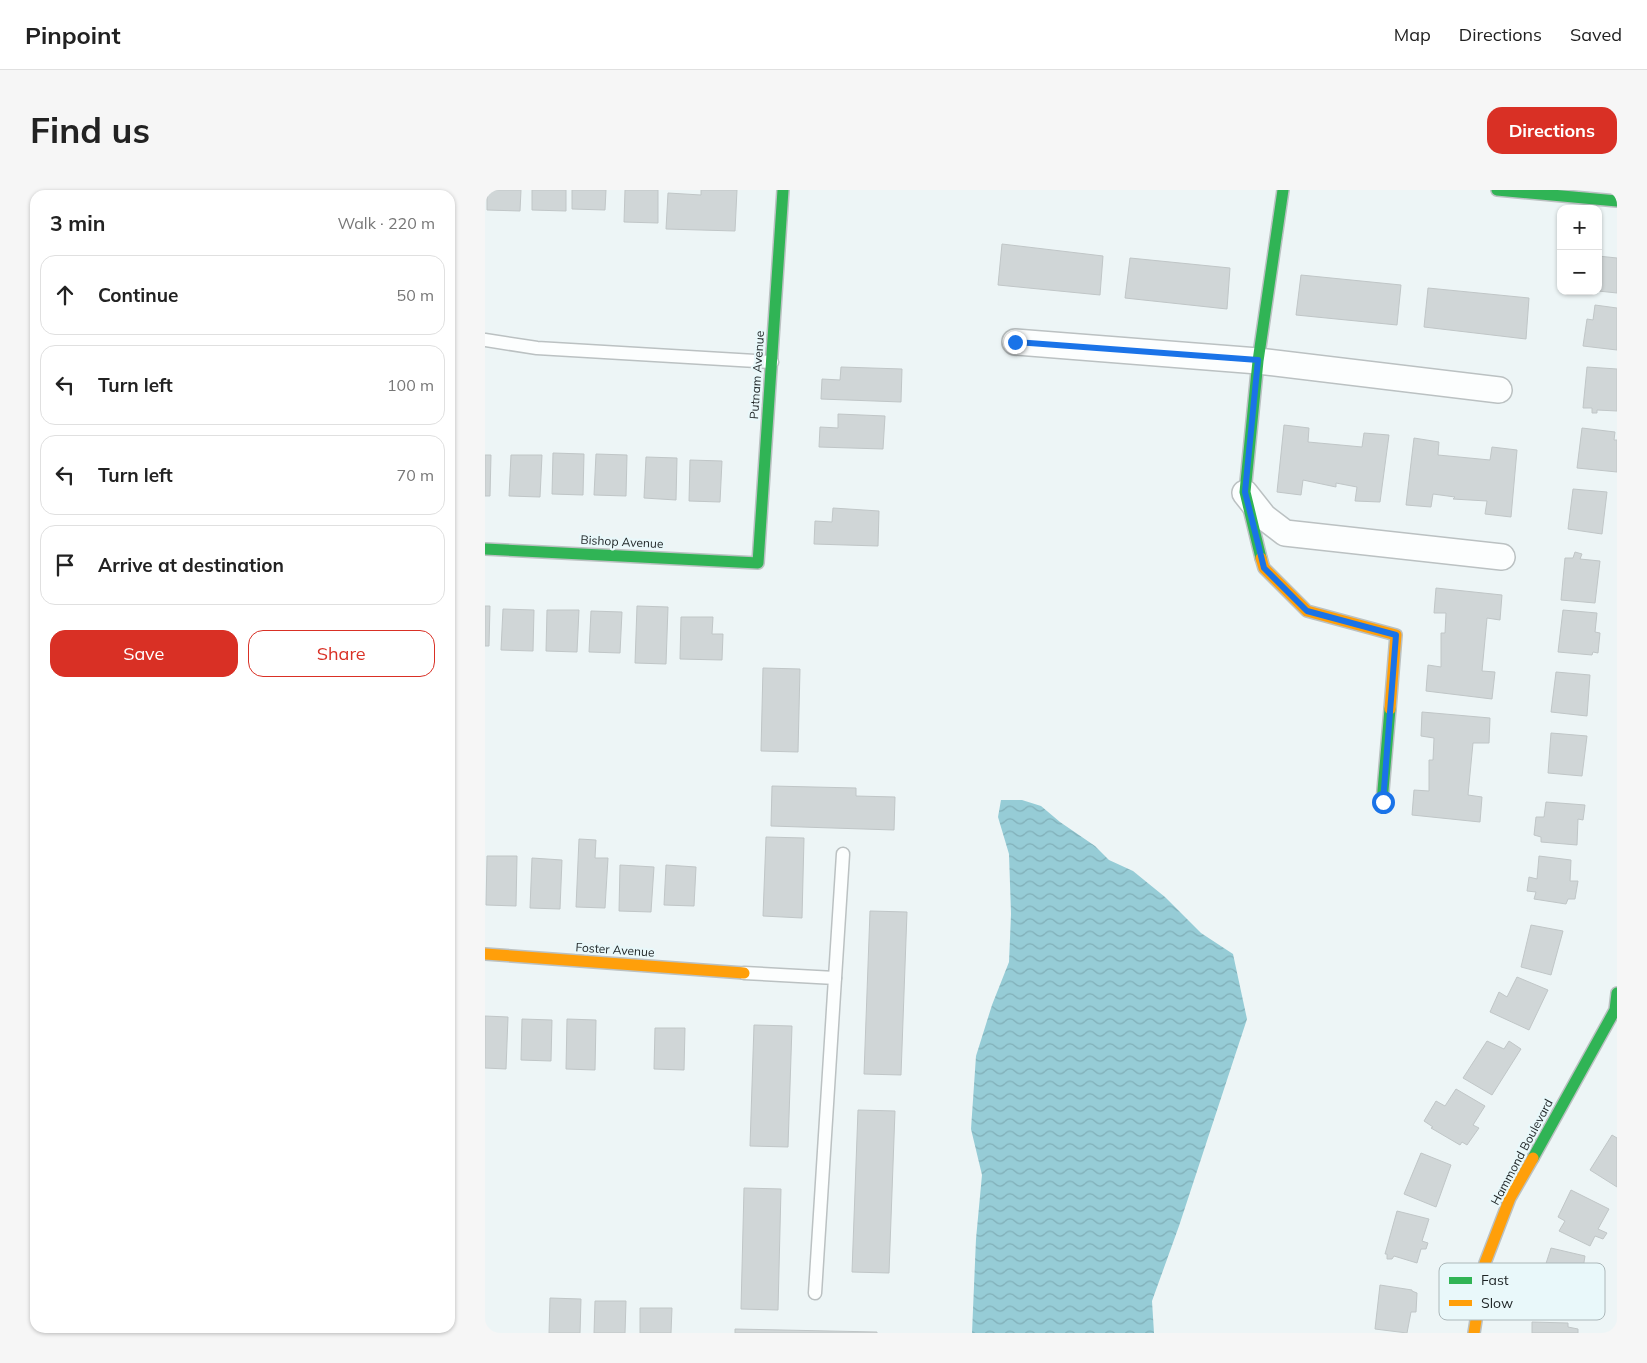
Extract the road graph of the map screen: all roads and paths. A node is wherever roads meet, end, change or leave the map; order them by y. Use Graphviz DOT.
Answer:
graph roads {
  1 [pos="783,190"];
  2 [pos="1283,190"];
  3 [pos="1497,190"];
  4 [pos="1609,197"];
  5 [pos="485,340"];
  6 [pos="1015,342"];
  7 [pos="1258,360"];
  8 [pos="772,362"];
  9 [pos="1499,390"];
  10 [pos="1245,492"];
  11 [pos="485,549"];
  12 [pos="1501,557"];
  13 [pos="758,563"];
  14 [pos="1383,802"];
  15 [pos="843,854"];
  16 [pos="485,954"];
  17 [pos="744,973"];
  18 [pos="835,978"];
  19 [pos="1617,993"];
  20 [pos="1616,1010"];
  21 [pos="1485,1263"];
  22 [pos="815,1293"];
  23 [pos="1476,1320"];
  24 [pos="1474,1333"];
  1 -- 8 [label="street, Putnam Avenue"];
  2 -- 7 [label="street"];
  3 -- 4 [label="street"];
  5 -- 8 [label="lane"];
  6 -- 7 [label="street"];
  7 -- 9 [label="street"];
  7 -- 10 [label="street"];
  8 -- 13 [label="street, Putnam Avenue"];
  10 -- 12 [label="street"];
  10 -- 14 [label="street"];
  11 -- 13 [label="street, Bishop Avenue"];
  15 -- 18 [label="lane"];
  16 -- 17 [label="street, Foster Avenue"];
  17 -- 18 [label="lane"];
  18 -- 22 [label="lane"];
  19 -- 20 [label="street, Hammond Boulevard"];
  20 -- 21 [label="street, Hammond Boulevard"];
  23 -- 24 [label="street, Hammond Boulevard"];
}
